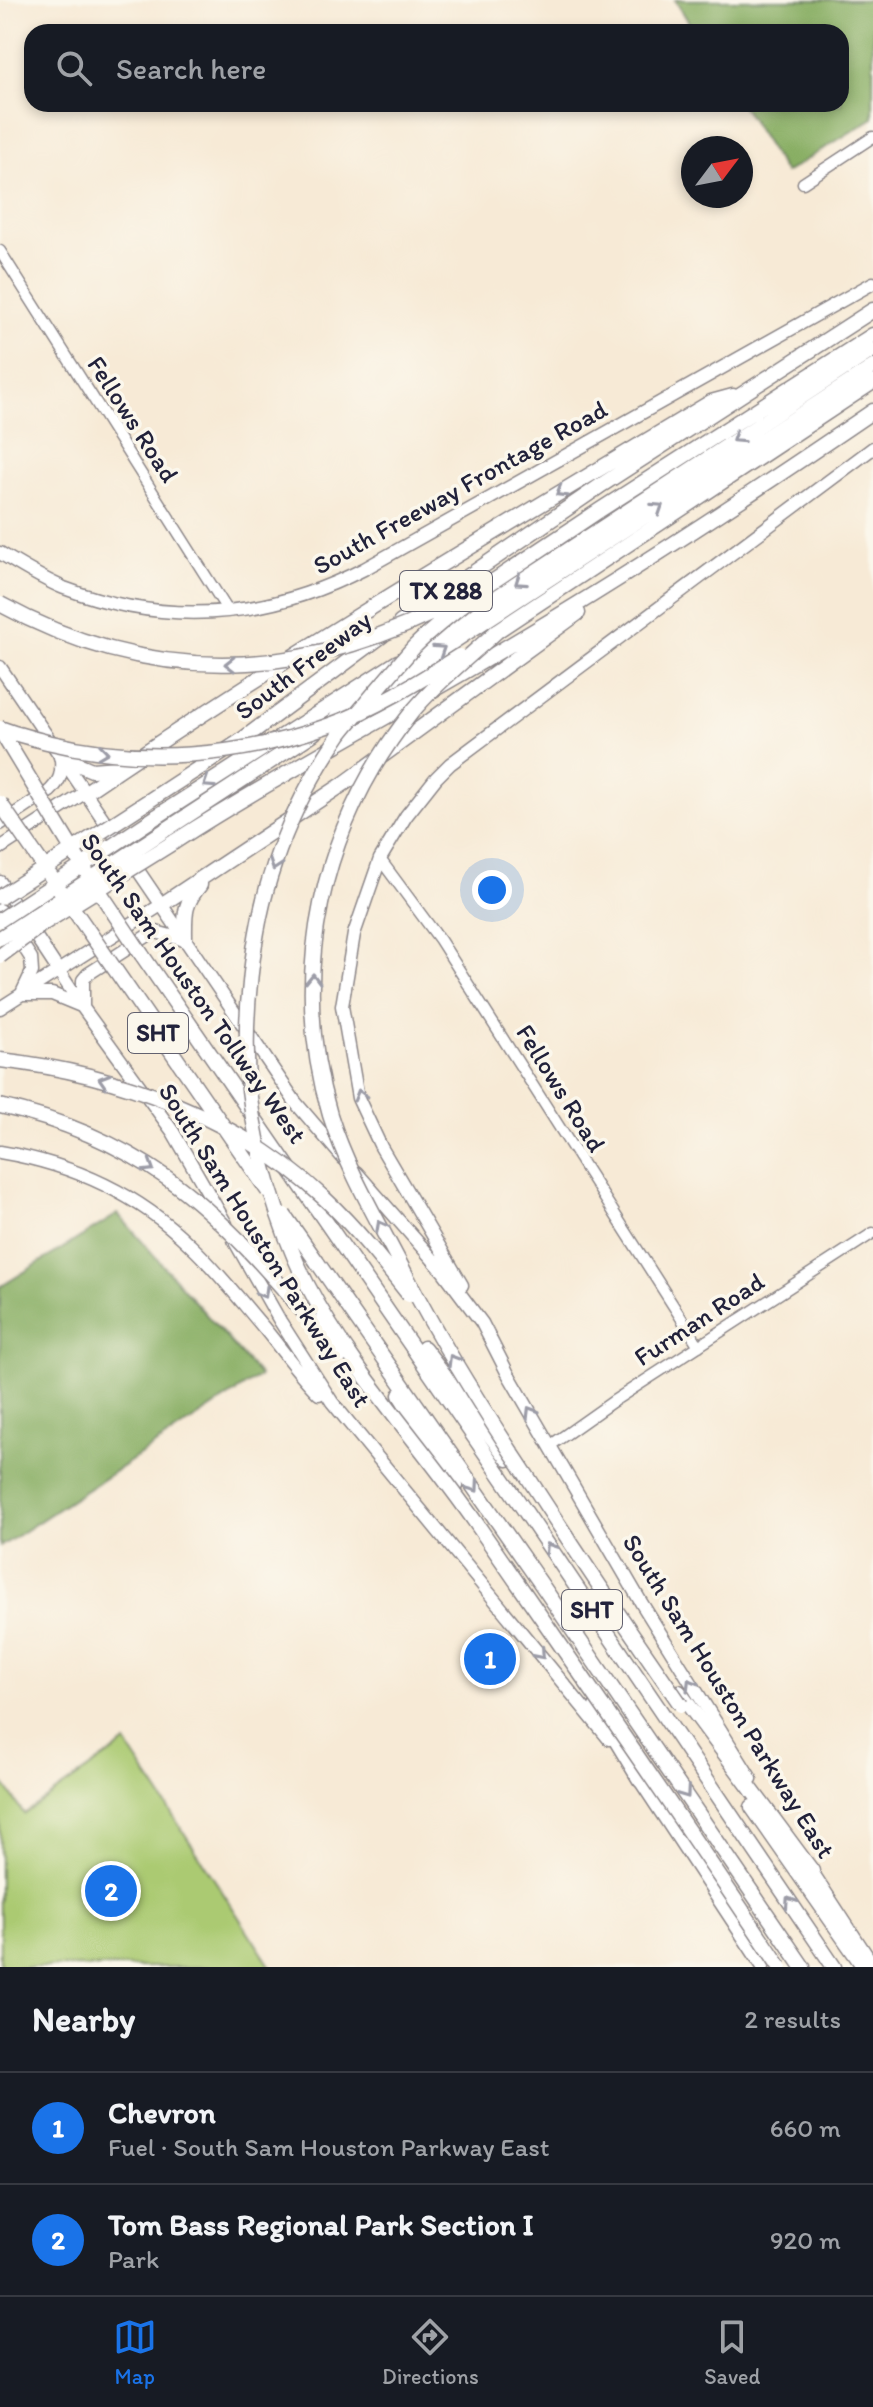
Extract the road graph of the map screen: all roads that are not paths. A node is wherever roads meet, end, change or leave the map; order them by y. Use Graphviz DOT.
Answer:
graph roads {
  1 [pos="873,137"];
  2 [pos="803,183"];
  3 [pos="0,251"];
  4 [pos="873,283"];
  5 [pos="873,310"];
  6 [pos="873,335"];
  7 [pos="873,350"];
  8 [pos="873,367"];
  9 [pos="873,382"];
  10 [pos="752,390"];
  11 [pos="873,411"];
  12 [pos="873,448"];
  13 [pos="685,535"];
  14 [pos="0,553"];
  15 [pos="489,584"];
  16 [pos="0,604"];
  17 [pos="228,611"];
  18 [pos="497,631"];
  19 [pos="0,667"];
  20 [pos="0,729"];
  21 [pos="0,750"];
  22 [pos="61,757"];
  23 [pos="122,768"];
  24 [pos="86,792"];
  25 [pos="0,803"];
  26 [pos="0,824"];
  27 [pos="169,837"];
  28 [pos="0,848"];
  29 [pos="380,859"];
  30 [pos="210,873"];
  31 [pos="0,882"];
  32 [pos="0,897"];
  33 [pos="161,905"];
  34 [pos="0,910"];
  35 [pos="0,920"];
  36 [pos="0,938"];
  37 [pos="185,940"];
  38 [pos="142,955"];
  39 [pos="0,956"];
  40 [pos="59,970"];
  41 [pos="22,994"];
  42 [pos="0,1008"];
  43 [pos="83,1008"];
  44 [pos="0,1060"];
  45 [pos="0,1106"];
  46 [pos="0,1152"];
  47 [pos="873,1233"];
  48 [pos="350,1256"];
  49 [pos="317,1262"];
  50 [pos="429,1320"];
  51 [pos="482,1323"];
  52 [pos="699,1346"];
  53 [pos="332,1402"];
  54 [pos="397,1419"];
  55 [pos="551,1445"];
  56 [pos="640,1780"];
  57 [pos="812,1871"];
  58 [pos="873,1965"];
  59 [pos="763,1967"];
  60 [pos="780,1967"];
  61 [pos="803,1967"];
  62 [pos="834,1967"];
  63 [pos="864,1967"];
  1 -- 2 [label="street"];
  3 -- 17 [label="street, Fellows Road"];
  4 -- 17 [label="main road, South Freeway Frontage Road"];
  5 -- 10 [label="highway, South Freeway / TX 288"];
  6 -- 15 [label="highway"];
  7 -- 35 [label="highway, one-way, bridge"];
  27 -- 8 [label="highway, one-way"];
  9 -- 18 [label="highway"];
  10 -- 23 [label="highway, one-way"];
  10 -- 32 [label="highway, South Freeway / TX 288, bridge"];
  11 -- 13 [label="highway, TX 288"];
  12 -- 29 [label="main road"];
  13 -- 27 [label="highway, TX 288"];
  13 -- 30 [label="highway"];
  14 -- 17 [label="main road, South Freeway Frontage Road"];
  15 -- 16 [label="highway, one-way, bridge"];
  15 -- 54 [label="highway, one-way, bridge"];
  20 -- 18 [label="highway, one-way, bridge"];
  50 -- 18 [label="highway, one-way, bridge"];
  19 -- 22 [label="main road, South Sam Houston Parkway East"];
  20 -- 38 [label="highway, bridge"];
  21 -- 38 [label="highway, South Sam Houston Tollway West / SHT, bridge"];
  22 -- 23 [label="highway"];
  22 -- 24 [label="main road, South Sam Houston Parkway East"];
  22 -- 26 [label="main road"];
  23 -- 24 [label="highway"];
  24 -- 28 [label="main road"];
  24 -- 33 [label="main road, South Sam Houston Parkway East"];
  25 -- 49 [label="highway, South Sam Houston Tollway West / SHT, bridge"];
  27 -- 36 [label="highway, bridge"];
  27 -- 39 [label="highway, TX 288, bridge"];
  51 -- 29 [label="main road, one-way"];
  29 -- 52 [label="street, Fellows Road"];
  30 -- 33 [label="highway"];
  30 -- 37 [label="highway"];
  31 -- 40 [label="main road, South Sam Houston Parkway East"];
  33 -- 37 [label="main road, South Sam Houston Parkway East"];
  33 -- 40 [label="main road"];
  34 -- 41 [label="main road"];
  37 -- 43 [label="main road"];
  37 -- 51 [label="main road, South Sam Houston Parkway East"];
  38 -- 48 [label="highway, South Sam Houston Tollway West / SHT, bridge"];
  40 -- 41 [label="main road"];
  40 -- 43 [label="main road, South Sam Houston Parkway East"];
  41 -- 42 [label="main road"];
  41 -- 43 [label="main road"];
  43 -- 53 [label="main road, South Sam Houston Parkway East, one-way"];
  50 -- 44 [label="highway, one-way, bridge"];
  45 -- 54 [label="highway, one-way, bridge"];
  46 -- 53 [label="main road"];
  47 -- 52 [label="street, Furman Road"];
  48 -- 57 [label="highway"];
  62 -- 48 [label="highway, SHT, one-way"];
  49 -- 56 [label="highway"];
  49 -- 61 [label="highway, SHT, one-way"];
  63 -- 50 [label="highway, one-way, bridge"];
  55 -- 51 [label="main road, South Sam Houston Parkway East, one-way"];
  52 -- 55 [label="street, Furman Road"];
  53 -- 56 [label="main road, South Sam Houston Parkway East, one-way"];
  54 -- 60 [label="highway, bridge"];
  57 -- 55 [label="main road, South Sam Houston Parkway East, one-way"];
  56 -- 59 [label="main road, South Sam Houston Parkway East"];
  57 -- 58 [label="main road, South Sam Houston Parkway East"];
}
